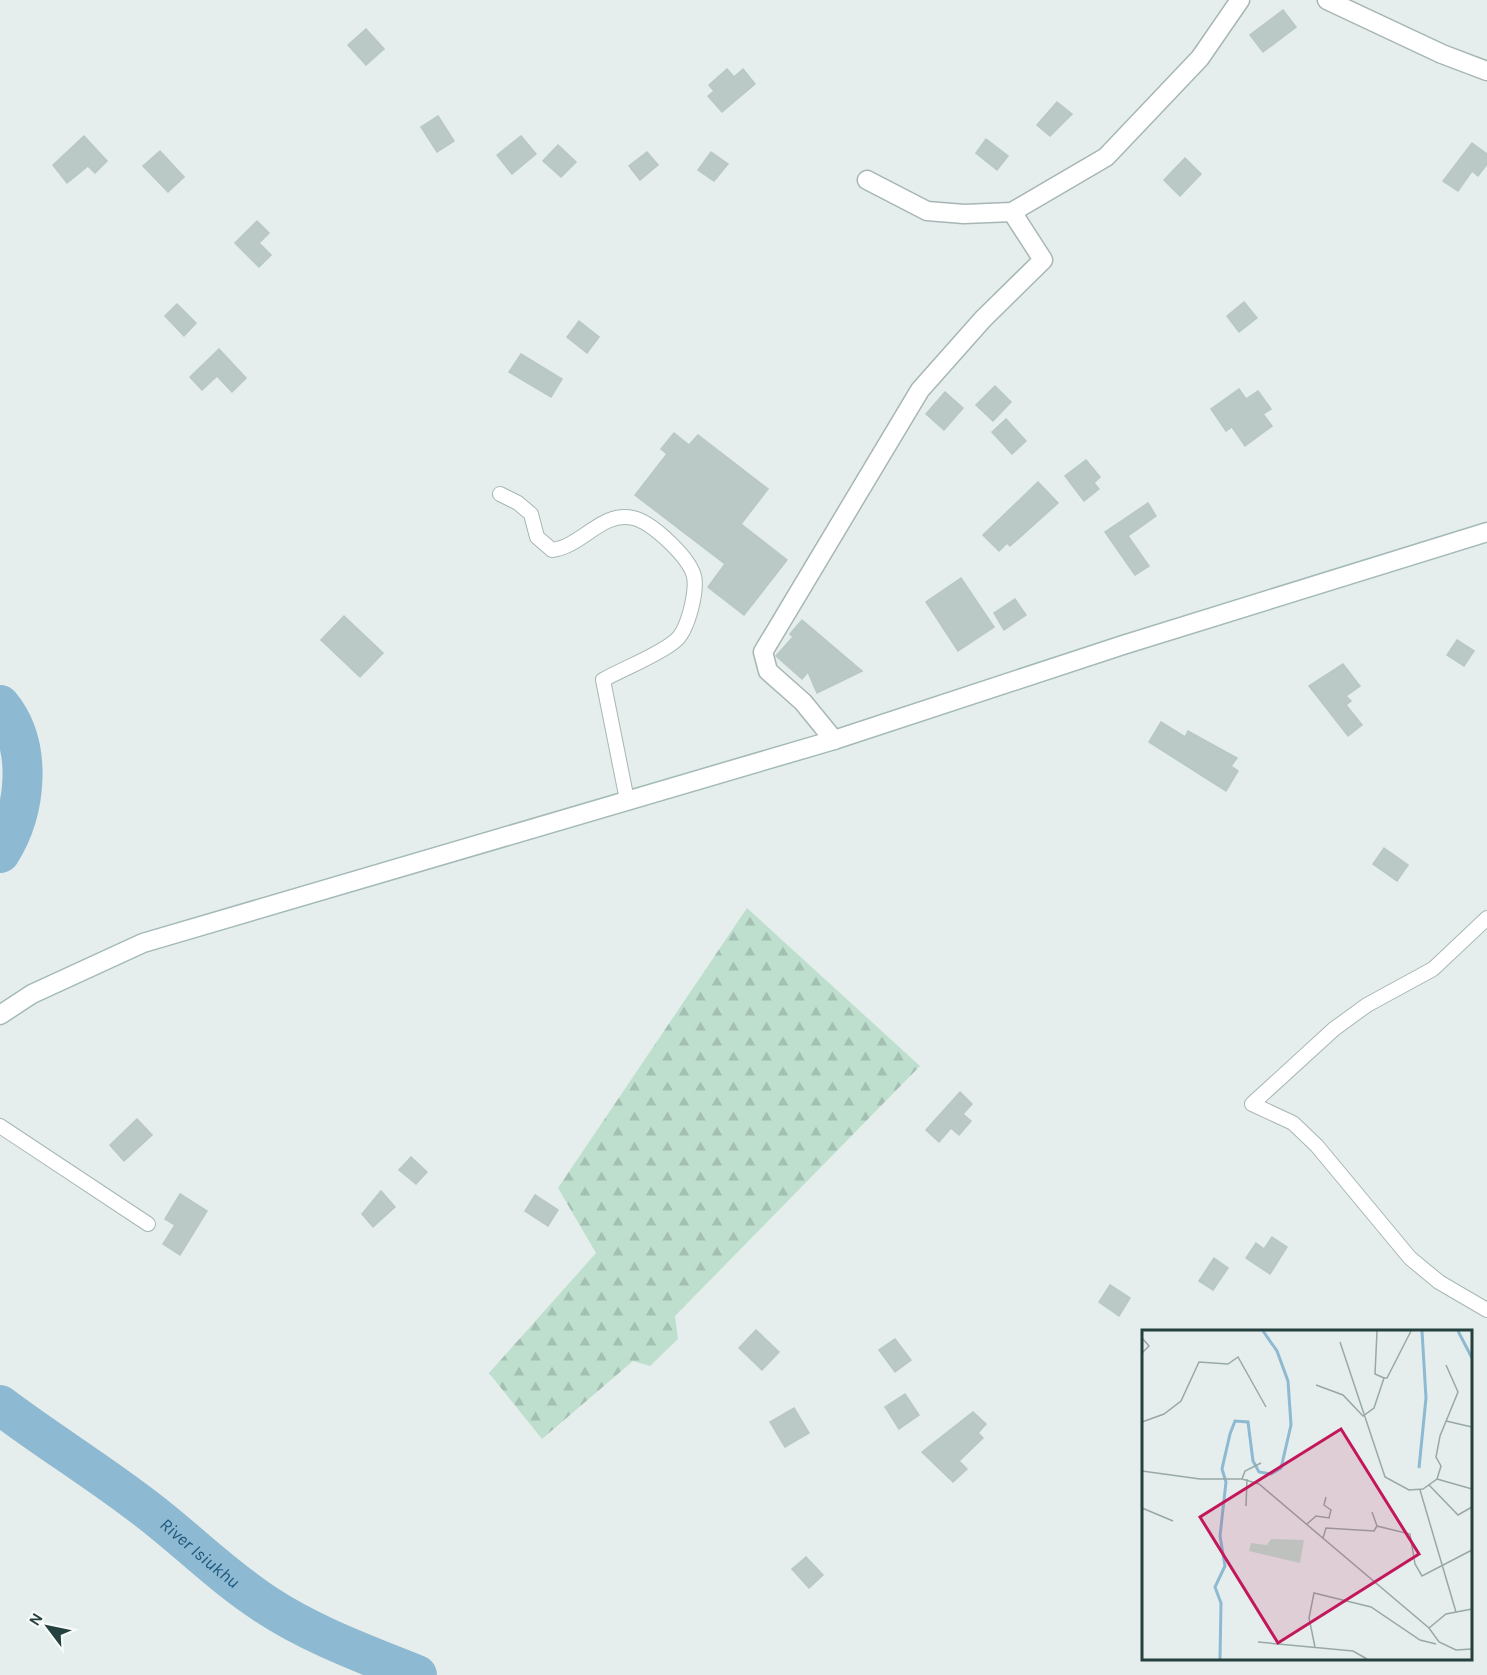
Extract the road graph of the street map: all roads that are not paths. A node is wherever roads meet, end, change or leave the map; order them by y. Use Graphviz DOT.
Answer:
graph roads {
  1 [pos="1240,0"];
  2 [pos="1327,0"];
  3 [pos="1487,72"];
  4 [pos="867,180"];
  5 [pos="1011,212"];
  6 [pos="500,494"];
  7 [pos="1487,532"];
  8 [pos="834,740"];
  9 [pos="627,800"];
  10 [pos="1487,918"];
  11 [pos="0,1015"];
  12 [pos="0,1126"];
  13 [pos="148,1224"];
  14 [pos="1487,1310"];
  1 -- 5 [label="main road"];
  2 -- 3 [label="main road"];
  4 -- 5 [label="main road"];
  5 -- 8 [label="main road"];
  6 -- 9 [label="lane"];
  7 -- 8 [label="main road"];
  8 -- 9 [label="main road"];
  9 -- 11 [label="main road"];
  10 -- 14 [label="lane"];
  12 -- 13 [label="lane"];
}
